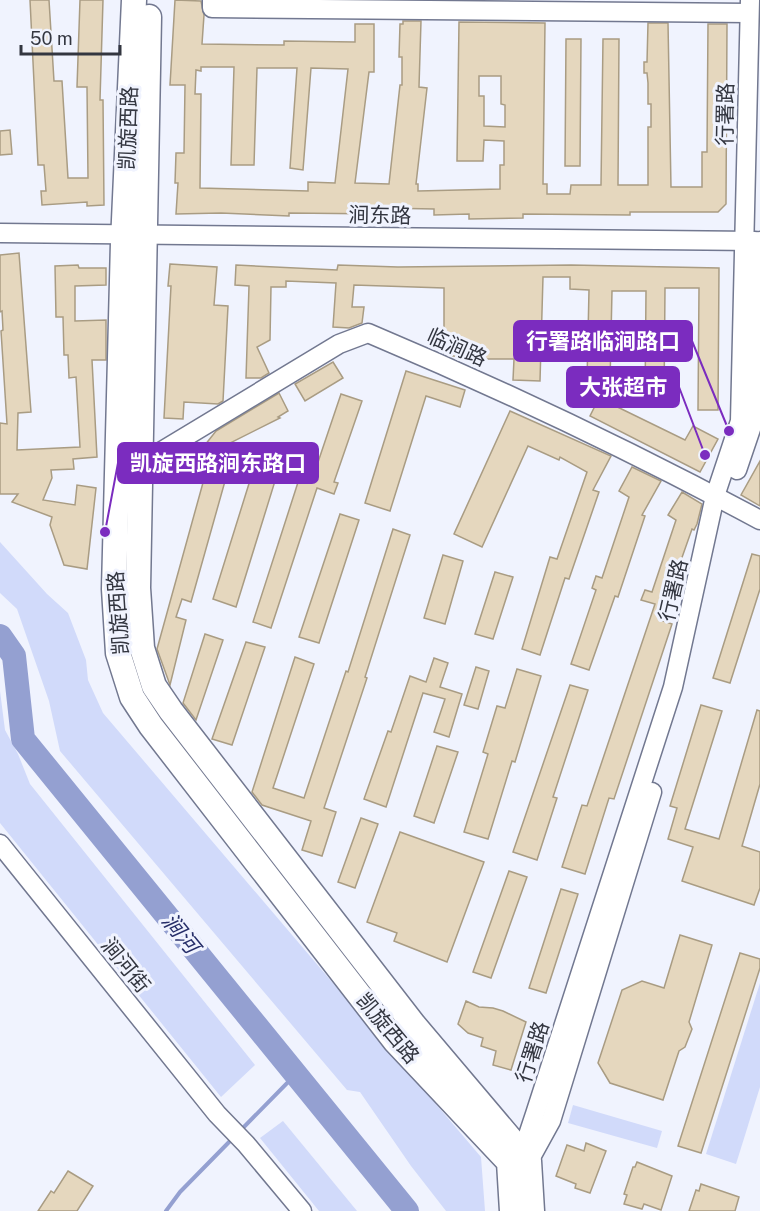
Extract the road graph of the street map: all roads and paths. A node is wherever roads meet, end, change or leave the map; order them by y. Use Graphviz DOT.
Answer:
graph roads {
  1 [pos="134,0"];
  2 [pos="150,0"];
  3 [pos="212,0"];
  4 [pos="749,7"];
  5 [pos="0,233"];
  6 [pos="134,238"];
  7 [pos="0,241"];
  8 [pos="754,246"];
  9 [pos="141,460"];
  10 [pos="721,499"];
  11 [pos="760,520"];
  12 [pos="0,844"];
  13 [pos="517,1163"];
  14 [pos="302,1211"];
  15 [pos="512,1211"];
  16 [pos="532,1211"];
  1 -- 6 [label="main road, 凯旋西路"];
  2 -- 6 [label="main road, 凯旋西路"];
  3 -- 4 [label="street"];
  4 -- 8 [label="street, 行署路"];
  5 -- 6 [label="street, 涧东路"];
  6 -- 7 [label="street, 涧东路"];
  6 -- 8 [label="street, 涧东路"];
  6 -- 9 [label="main road, 凯旋西路"];
  6 -- 13 [label="main road, 凯旋西路"];
  8 -- 10 [label="street, 行署路"];
  9 -- 10 [label="street, 临涧路"];
  9 -- 13 [label="main road, 凯旋西路"];
  10 -- 11 [label="street, 临涧路"];
  10 -- 13 [label="street, 行署路"];
  12 -- 14 [label="street, 涧河街"];
  13 -- 15 [label="main road"];
  13 -- 16 [label="main road"];
}
